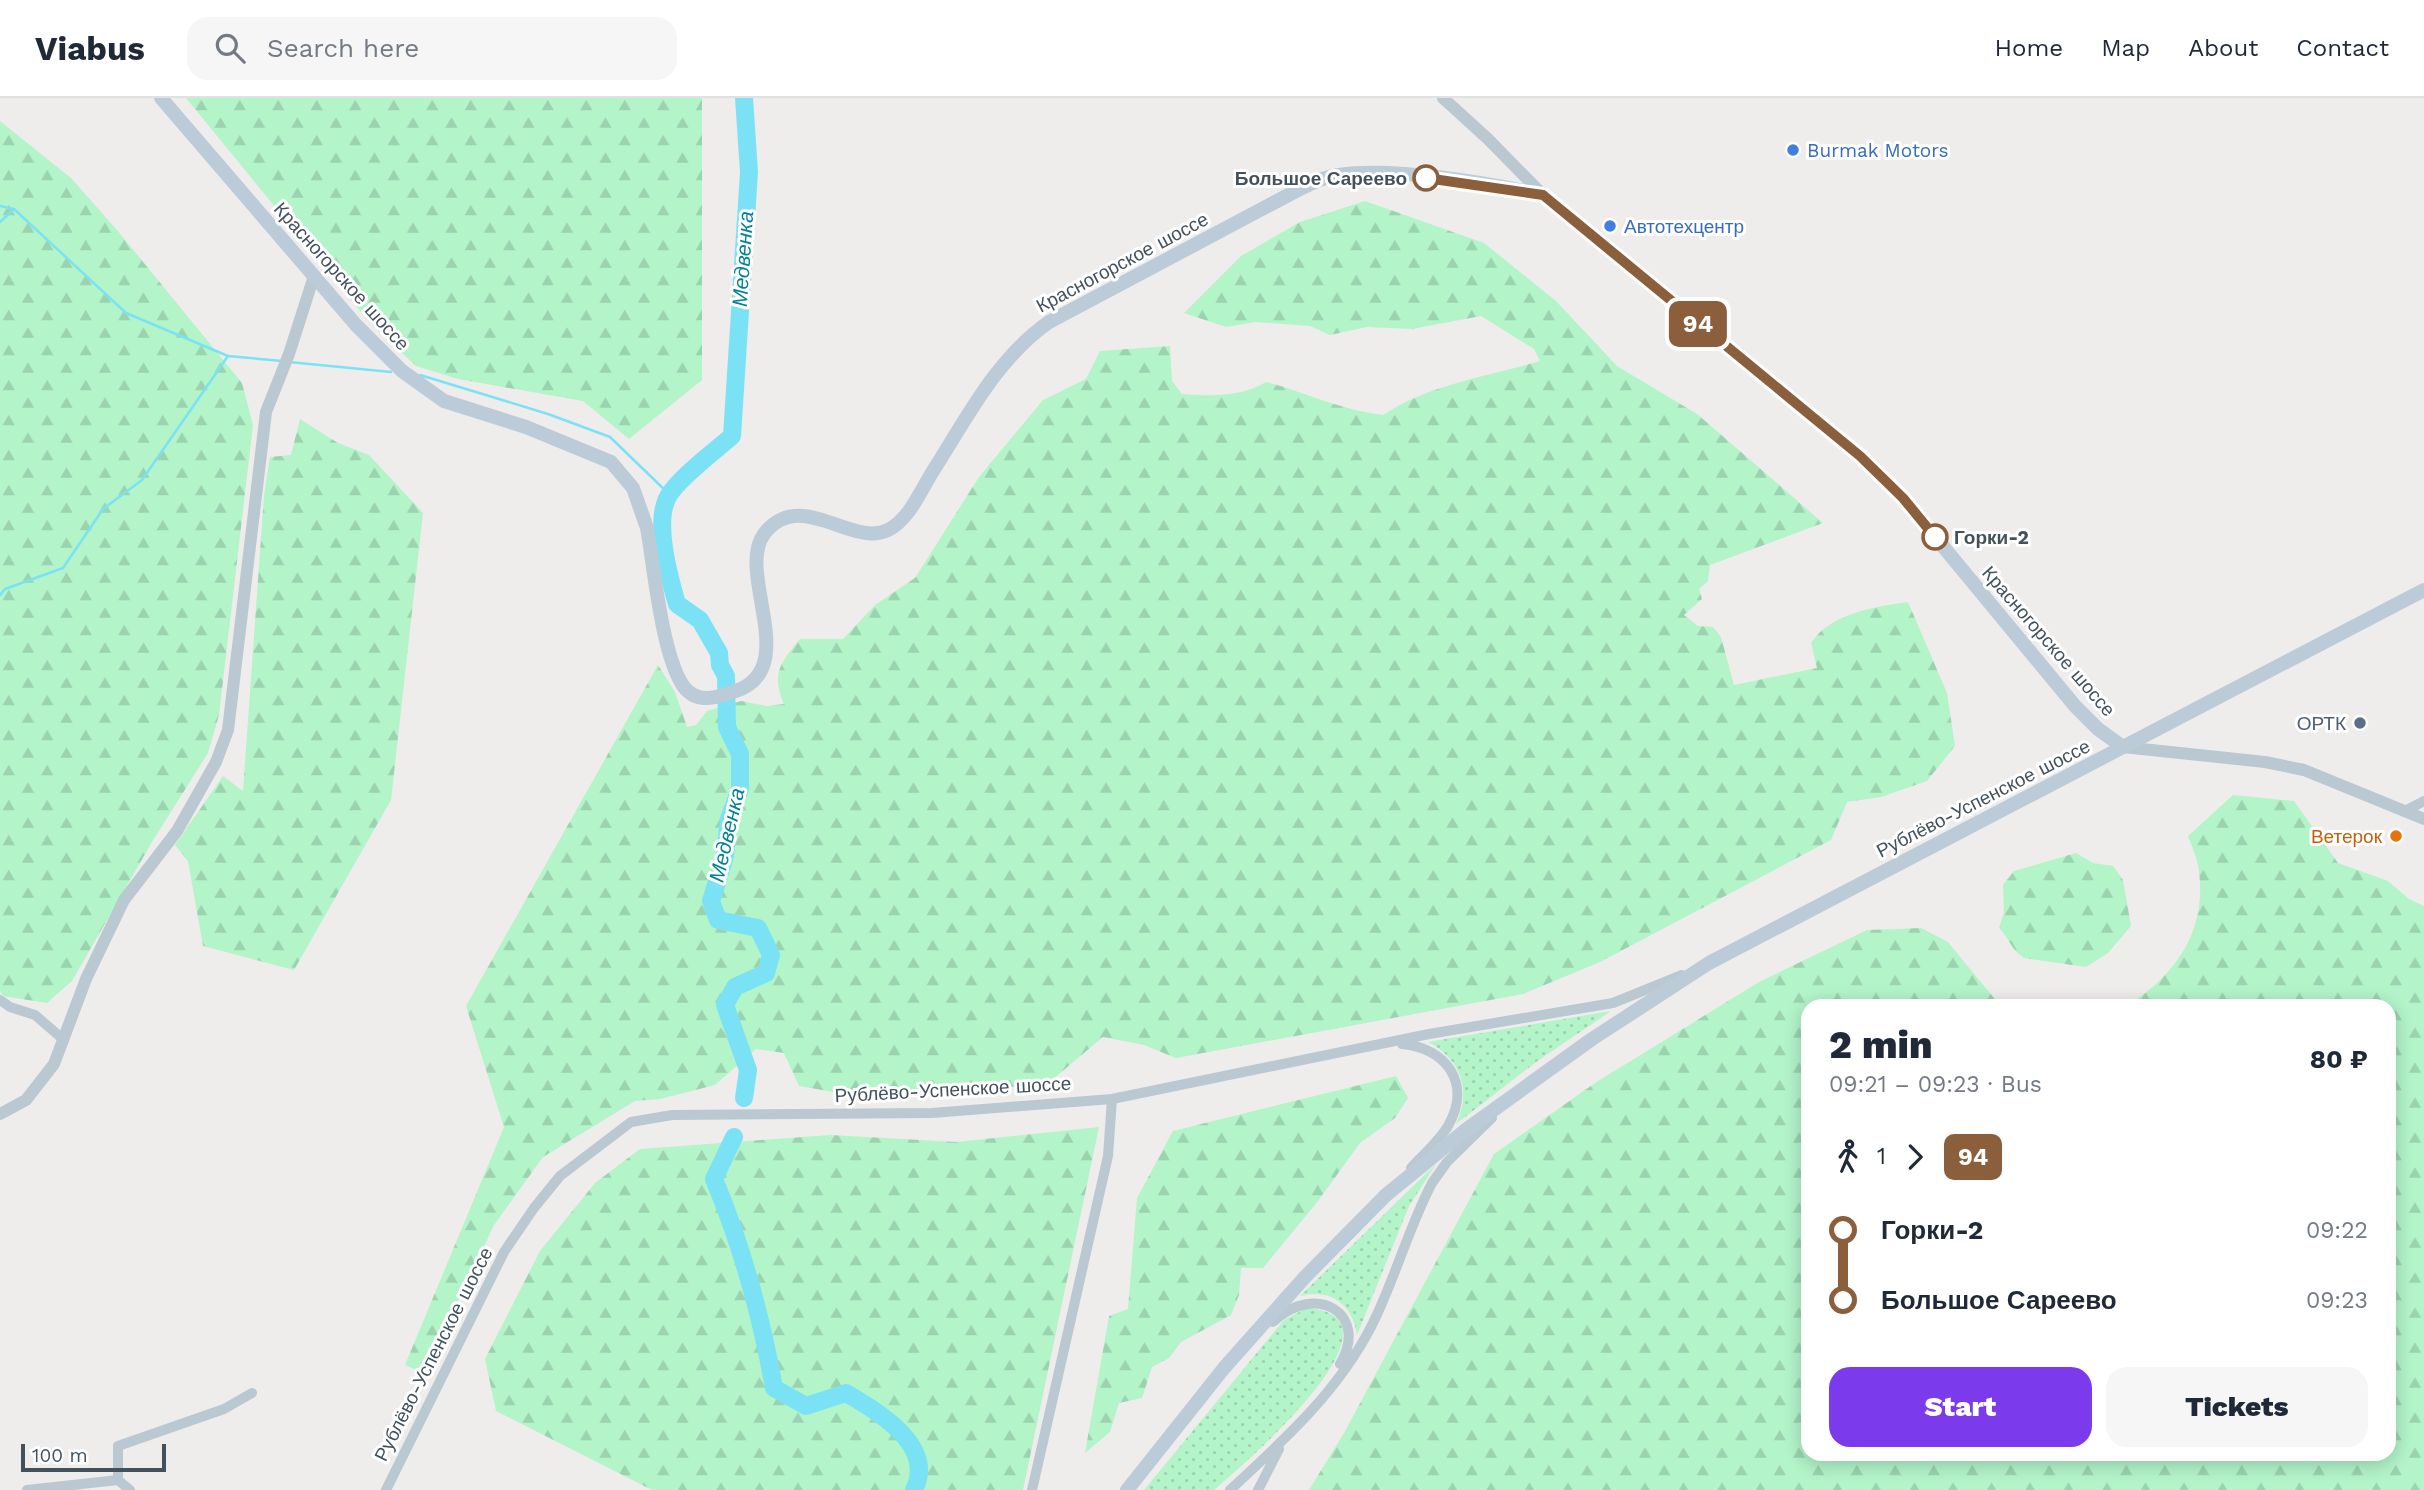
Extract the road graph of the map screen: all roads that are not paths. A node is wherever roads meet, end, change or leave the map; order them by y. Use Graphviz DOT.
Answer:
graph roads {
  1 [pos="161,98"];
  2 [pos="1443,98"];
  3 [pos="1543,195"];
  4 [pos="314,276"];
  5 [pos="2424,590"];
  6 [pos="2123,747"];
  7 [pos="2424,802"];
  8 [pos="2405,811"];
  9 [pos="2424,819"];
  10 [pos="1709,963"];
  11 [pos="0,1000"];
  12 [pos="64,1040"];
  13 [pos="1392,1043"];
  14 [pos="1531,1082"];
  15 [pos="1112,1100"];
  16 [pos="0,1115"];
  17 [pos="1396,1185"];
  18 [pos="1224,1368"];
  19 [pos="252,1393"];
  20 [pos="1312,1411"];
  21 [pos="1284,1440"];
  22 [pos="118,1479"];
  23 [pos="85,1487"];
  24 [pos="27,1490"];
  25 [pos="130,1490"];
  26 [pos="386,1490"];
  27 [pos="1032,1490"];
  28 [pos="1127,1490"];
  29 [pos="1230,1490"];
  30 [pos="1258,1490"];
  1 -- 4 [label="main road, Красногорское шоссе"];
  2 -- 3 [label="street"];
  3 -- 4 [label="main road, Красногорское шоссе"];
  3 -- 6 [label="main road, Красногорское шоссе"];
  4 -- 12 [label="street"];
  5 -- 6 [label="main road, Рублёво-Успенское шоссе"];
  6 -- 8 [label="street"];
  6 -- 10 [label="main road, Рублёво-Успенское шоссе"];
  7 -- 8 [label="street"];
  8 -- 9 [label="street"];
  10 -- 13 [label="street, Рублёво-Успенское шоссе"];
  10 -- 14 [label="main road, Рублёво-Успенское шоссе"];
  11 -- 12 [label="street"];
  12 -- 16 [label="street"];
  13 -- 15 [label="street, Рублёво-Успенское шоссе"];
  13 -- 17 [label="street"];
  14 -- 17 [label="main road, Рублёво-Успенское шоссе"];
  14 -- 20 [label="street"];
  15 -- 26 [label="street, Рублёво-Успенское шоссе"];
  15 -- 27 [label="street"];
  17 -- 18 [label="main road, Рублёво-Успенское шоссе"];
  18 -- 20 [label="street"];
  18 -- 28 [label="main road, Рублёво-Успенское шоссе"];
  19 -- 22 [label="street"];
  20 -- 21 [label="street"];
  21 -- 29 [label="street"];
  21 -- 30 [label="street"];
  22 -- 23 [label="street"];
  22 -- 25 [label="street"];
  23 -- 24 [label="street"];
}
